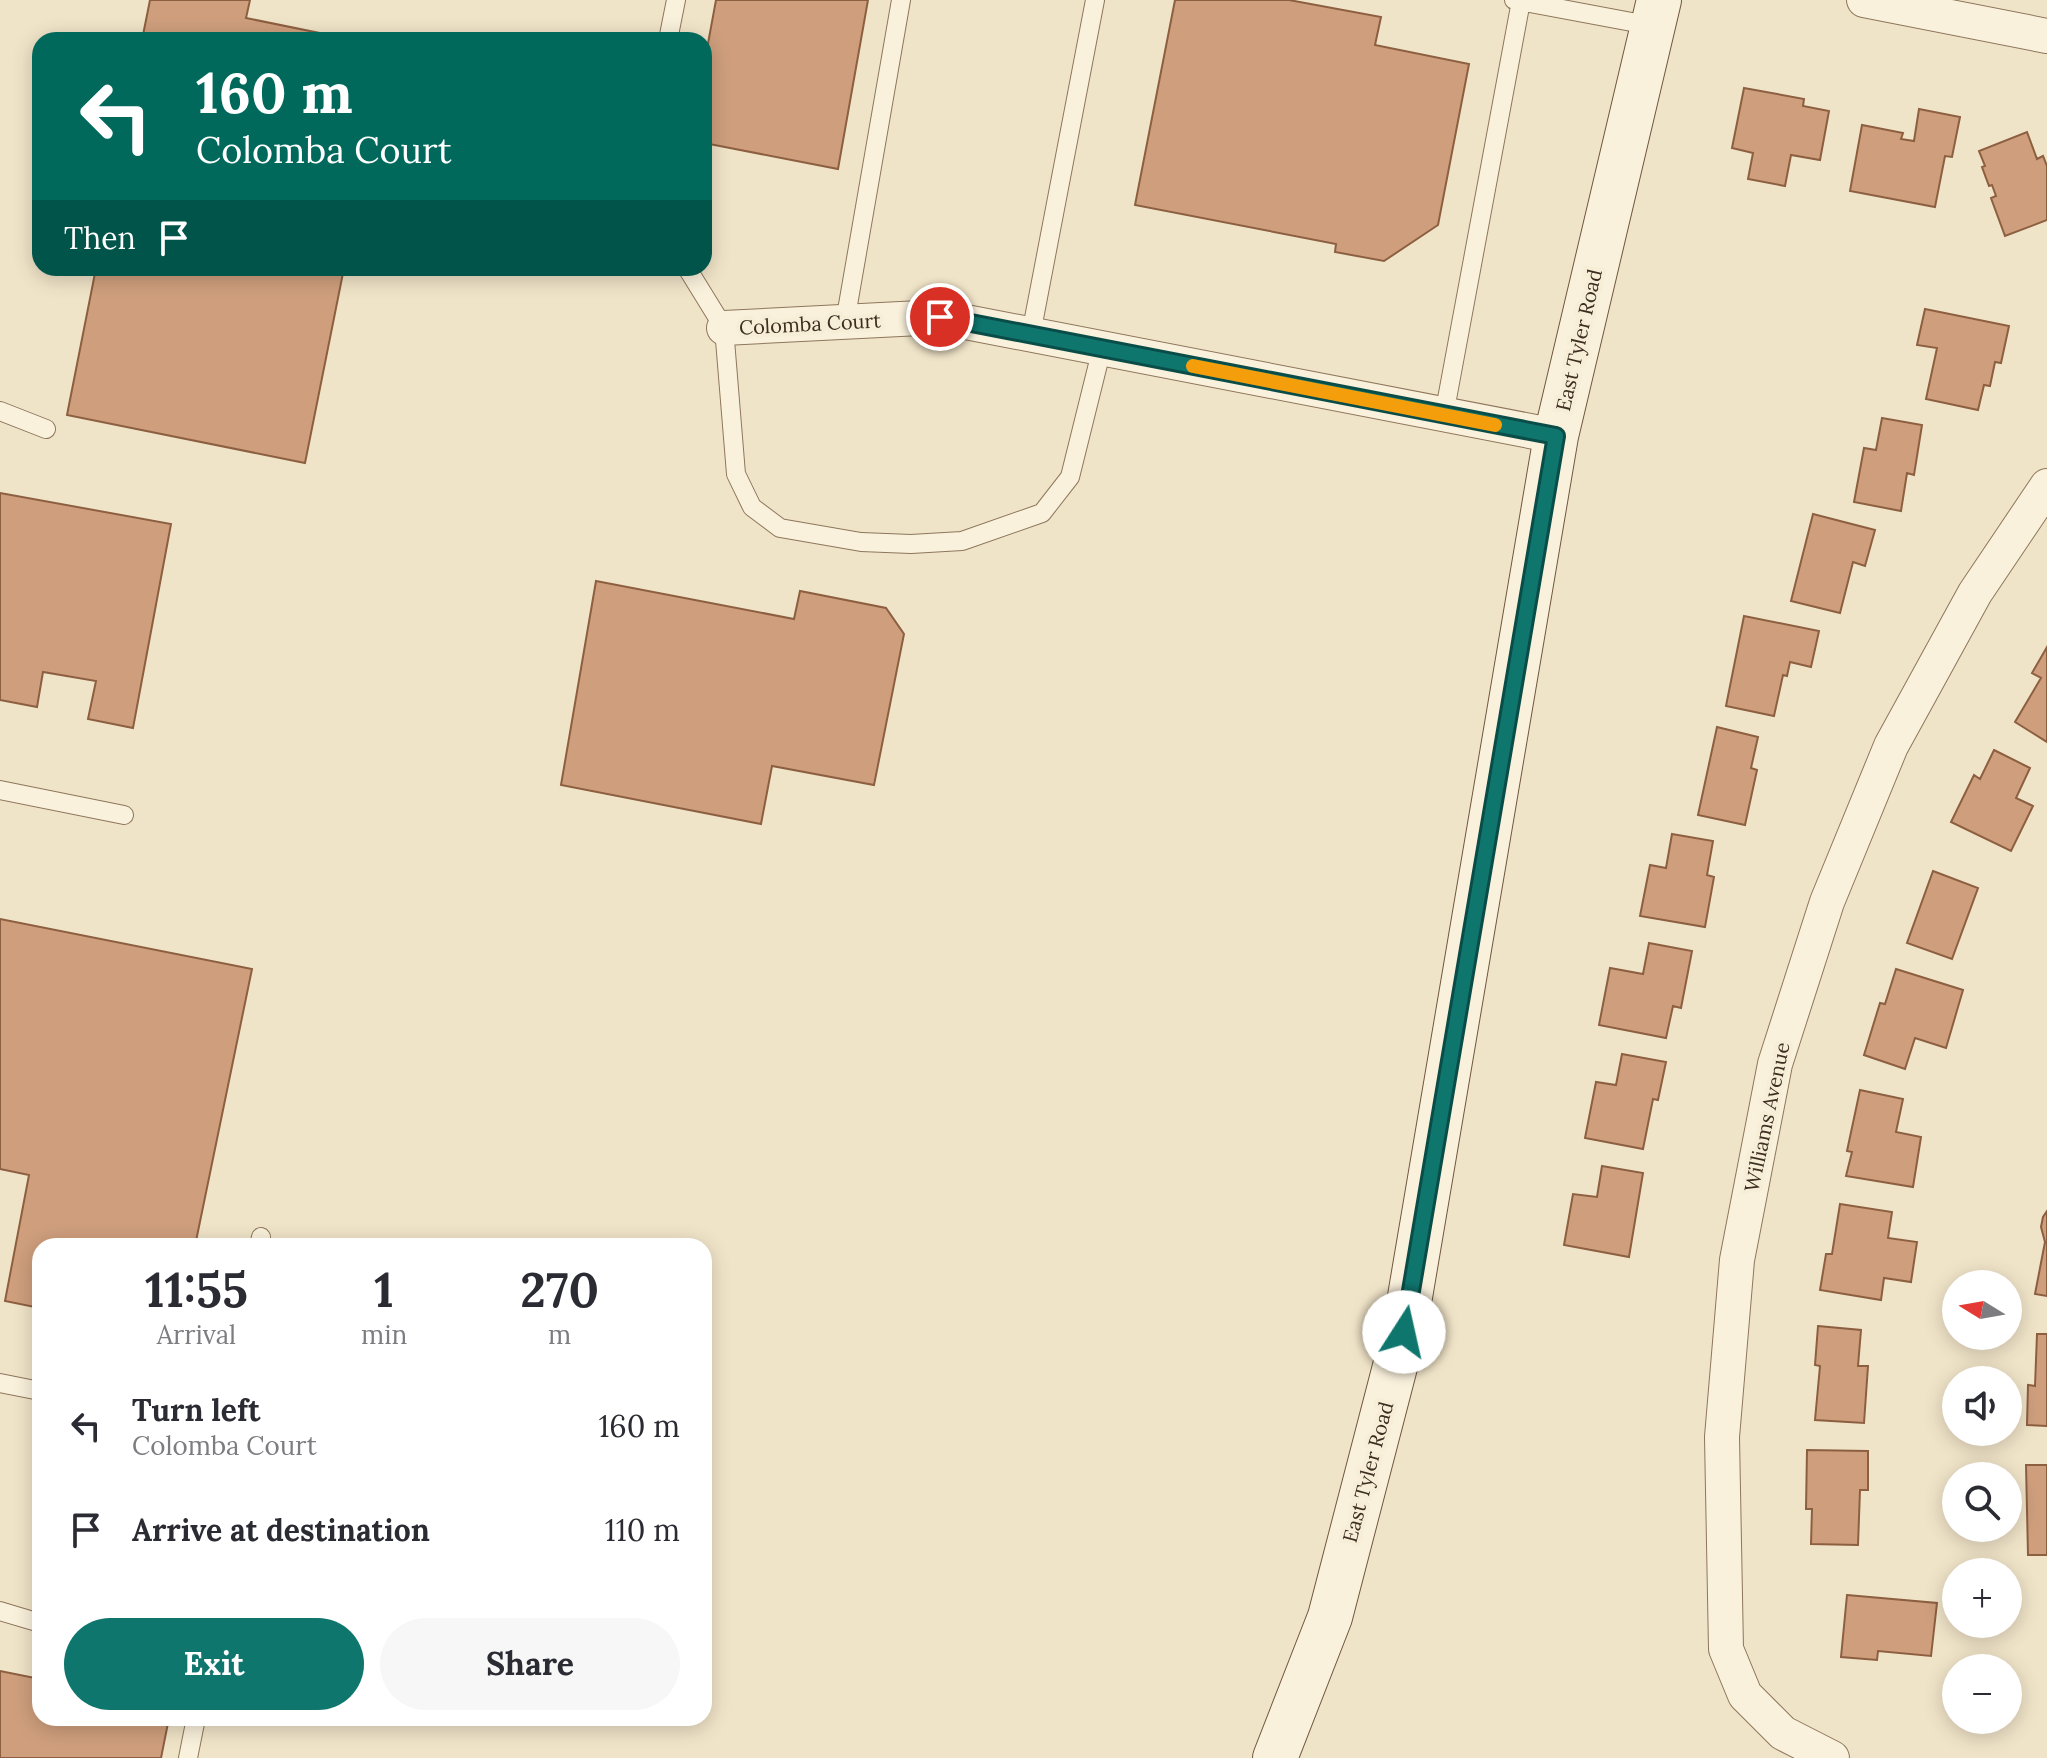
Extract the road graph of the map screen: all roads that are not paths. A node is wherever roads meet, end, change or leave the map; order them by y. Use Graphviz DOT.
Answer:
graph roads {
  1 [pos="676,0"];
  2 [pos="901,0"];
  3 [pos="1095,0"];
  4 [pos="1864,0"];
  5 [pos="1518,1"];
  6 [pos="1656,13"];
  7 [pos="670,32"];
  8 [pos="2047,36"];
  9 [pos="692,276"];
  10 [pos="845,322"];
  11 [pos="724,328"];
  12 [pos="1031,334"];
  13 [pos="1102,348"];
  14 [pos="0,411"];
  15 [pos="1444,415"];
  16 [pos="46,429"];
  17 [pos="1556,436"];
  18 [pos="2047,486"];
  19 [pos="0,790"];
  20 [pos="124,815"];
  21 [pos="0,1383"];
  22 [pos="32,1389"];
  23 [pos="0,1611"];
  24 [pos="32,1621"];
  25 [pos="194,1726"];
  26 [pos="188,1758"];
  27 [pos="1275,1758"];
  28 [pos="1832,1758"];
  1 -- 7 [label="lane"];
  2 -- 10 [label="lane"];
  3 -- 12 [label="lane"];
  4 -- 8 [label="street"];
  5 -- 6 [label="lane"];
  5 -- 15 [label="lane"];
  6 -- 17 [label="street, East Tyler Road"];
  9 -- 11 [label="lane"];
  10 -- 11 [label="street, Colomba Court"];
  10 -- 12 [label="street, Colomba Court"];
  11 -- 13 [label="lane"];
  12 -- 13 [label="street, Colomba Court"];
  13 -- 15 [label="street, Colomba Court"];
  14 -- 16 [label="lane"];
  15 -- 17 [label="street, Colomba Court"];
  17 -- 27 [label="street, East Tyler Road"];
  18 -- 28 [label="street, Williams Avenue"];
  19 -- 20 [label="lane"];
  21 -- 22 [label="lane"];
  23 -- 24 [label="lane"];
  25 -- 26 [label="lane"];
}
